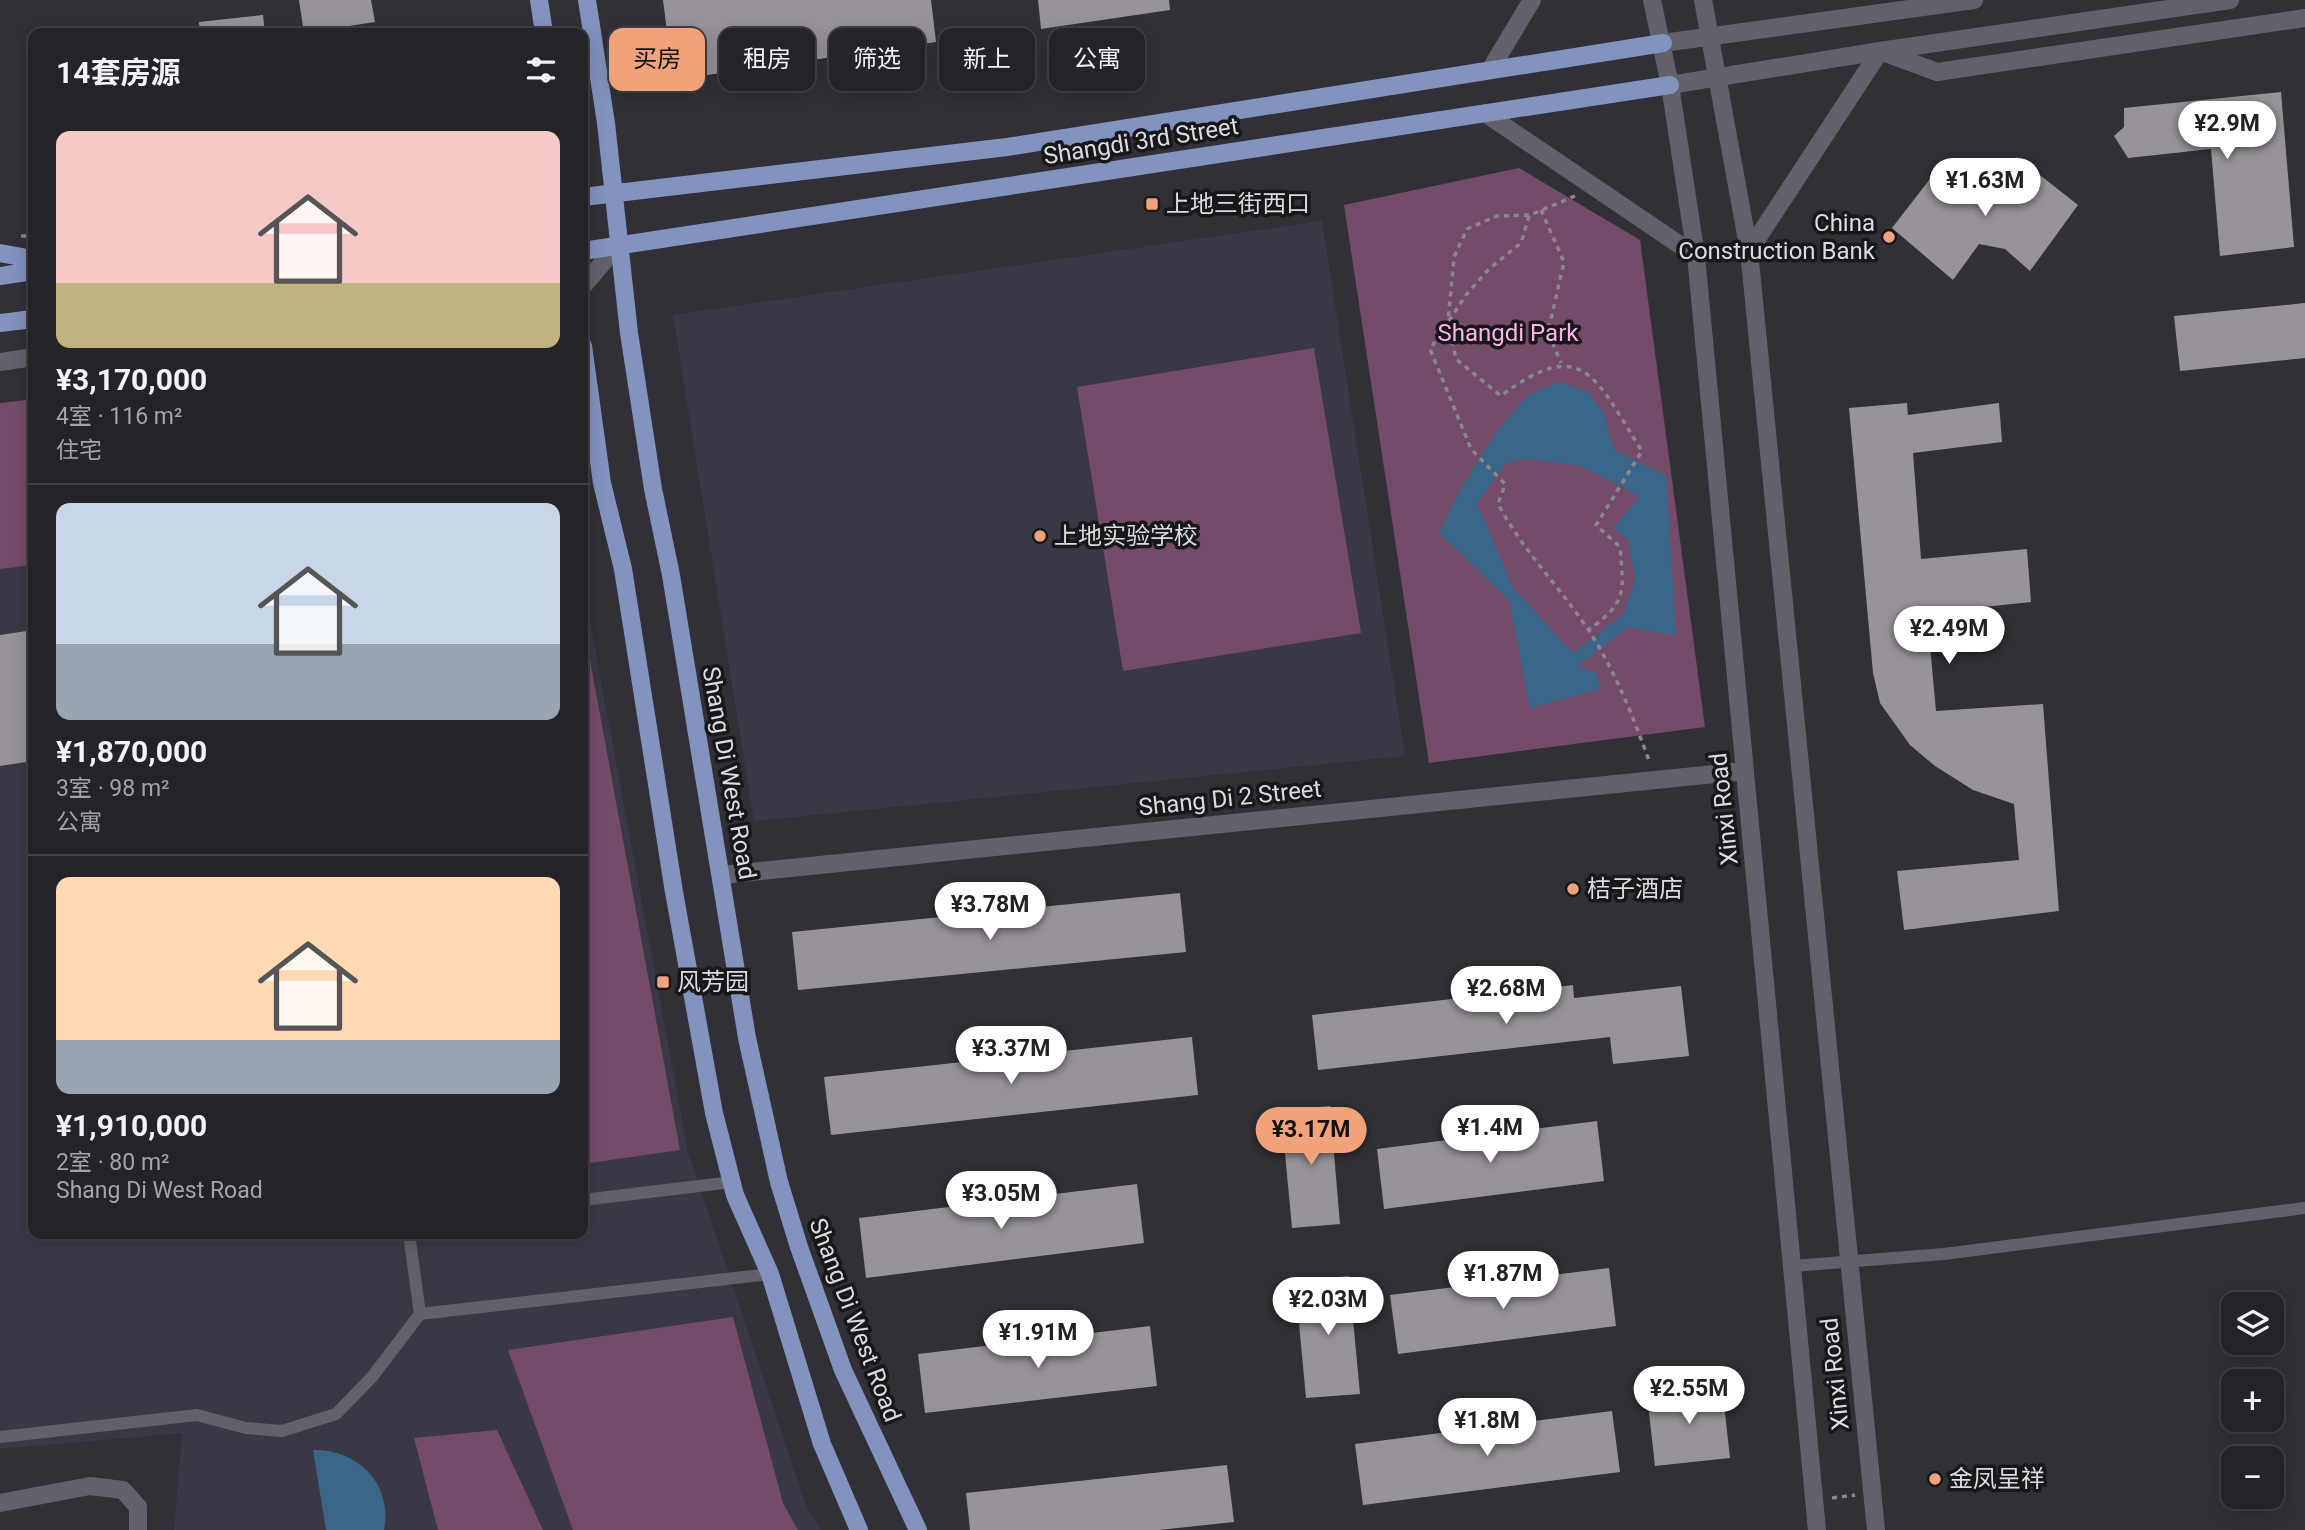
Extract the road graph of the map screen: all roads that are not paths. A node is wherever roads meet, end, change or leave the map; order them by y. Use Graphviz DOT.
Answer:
graph roads {
  1 [pos="539,0"];
  2 [pos="587,0"];
  3 [pos="1532,0"];
  4 [pos="1652,0"];
  5 [pos="1703,0"];
  6 [pos="1900,0"];
  7 [pos="1974,0"];
  8 [pos="2230,0"];
  9 [pos="1876,5"];
  10 [pos="2305,18"];
  11 [pos="543,28"];
  12 [pos="1712,35"];
  13 [pos="1663,43"];
  14 [pos="1880,51"];
  15 [pos="1490,70"];
  16 [pos="1719,77"];
  17 [pos="1670,85"];
  18 [pos="1485,113"];
  19 [pos="612,194"];
  20 [pos="588,196"];
  21 [pos="618,245"];
  22 [pos="588,250"];
  23 [pos="1749,251"];
  24 [pos="0,253"];
  25 [pos="1696,256"];
  26 [pos="28,258"];
  27 [pos="28,272"];
  28 [pos="0,276"];
  29 [pos="588,280"];
  30 [pos="28,320"];
  31 [pos="28,321"];
  32 [pos="0,323"];
  33 [pos="0,335"];
  34 [pos="28,357"];
  35 [pos="0,362"];
  36 [pos="588,382"];
  37 [pos="1744,771"];
  38 [pos="721,875"];
  39 [pos="732,1182"];
  40 [pos="588,1199"];
  41 [pos="2305,1208"];
  42 [pos="410,1239"];
  43 [pos="1848,1262"];
  44 [pos="1793,1266"];
  45 [pos="770,1274"];
  46 [pos="420,1314"];
  47 [pos="0,1437"];
  48 [pos="0,1503"];
  49 [pos="138,1530"];
  50 [pos="859,1530"];
  51 [pos="918,1530"];
  52 [pos="1817,1530"];
  53 [pos="1876,1530"];
  1 -- 11 [label="main road"];
  2 -- 19 [label="main road, Shang Di West Road"];
  3 -- 15 [label="main road"];
  4 -- 13 [label="main road, Xinxi Road"];
  5 -- 12 [label="main road, Xinxi Road"];
  6 -- 9 [label="main road"];
  7 -- 9 [label="main road"];
  8 -- 14 [label="main road"];
  9 -- 12 [label="main road"];
  10 -- 14 [label="main road"];
  12 -- 13 [label="main road"];
  12 -- 16 [label="main road, Xinxi Road"];
  13 -- 15 [label="main road, Shangdi 3rd Street"];
  13 -- 17 [label="main road, Xinxi Road"];
  14 -- 16 [label="main road"];
  14 -- 23 [label="main road"];
  15 -- 19 [label="main road, Shangdi 3rd Street"];
  16 -- 17 [label="main road"];
  16 -- 23 [label="main road, Xinxi Road"];
  17 -- 18 [label="main road, Shangdi 3rd Street"];
  17 -- 25 [label="main road, Xinxi Road"];
  18 -- 21 [label="main road, Shangdi 3rd Street"];
  18 -- 25 [label="main road"];
  19 -- 20 [label="main road, Shangdi 3rd Street"];
  19 -- 21 [label="main road, Shang Di West Road"];
  21 -- 22 [label="main road, Shangdi 3rd Street"];
  21 -- 29 [label="main road"];
  21 -- 38 [label="main road, Shang Di West Road"];
  23 -- 43 [label="main road, Xinxi Road"];
  24 -- 26 [label="main road"];
  25 -- 37 [label="main road, Xinxi Road"];
  27 -- 28 [label="main road"];
  30 -- 32 [label="main road"];
  31 -- 33 [label="main road"];
  34 -- 35 [label="main road"];
  36 -- 39 [label="main road"];
  37 -- 38 [label="main road, Shang Di 2 Street"];
  37 -- 44 [label="main road, Xinxi Road"];
  38 -- 51 [label="main road, Shang Di West Road"];
  39 -- 40 [label="lane"];
  39 -- 45 [label="main road"];
  41 -- 43 [label="lane"];
  42 -- 46 [label="lane"];
  43 -- 44 [label="lane"];
  43 -- 53 [label="main road, Xinxi Road"];
  44 -- 52 [label="main road, Xinxi Road"];
  45 -- 46 [label="lane"];
  45 -- 50 [label="main road"];
  46 -- 47 [label="lane"];
  48 -- 49 [label="main road"];
}
